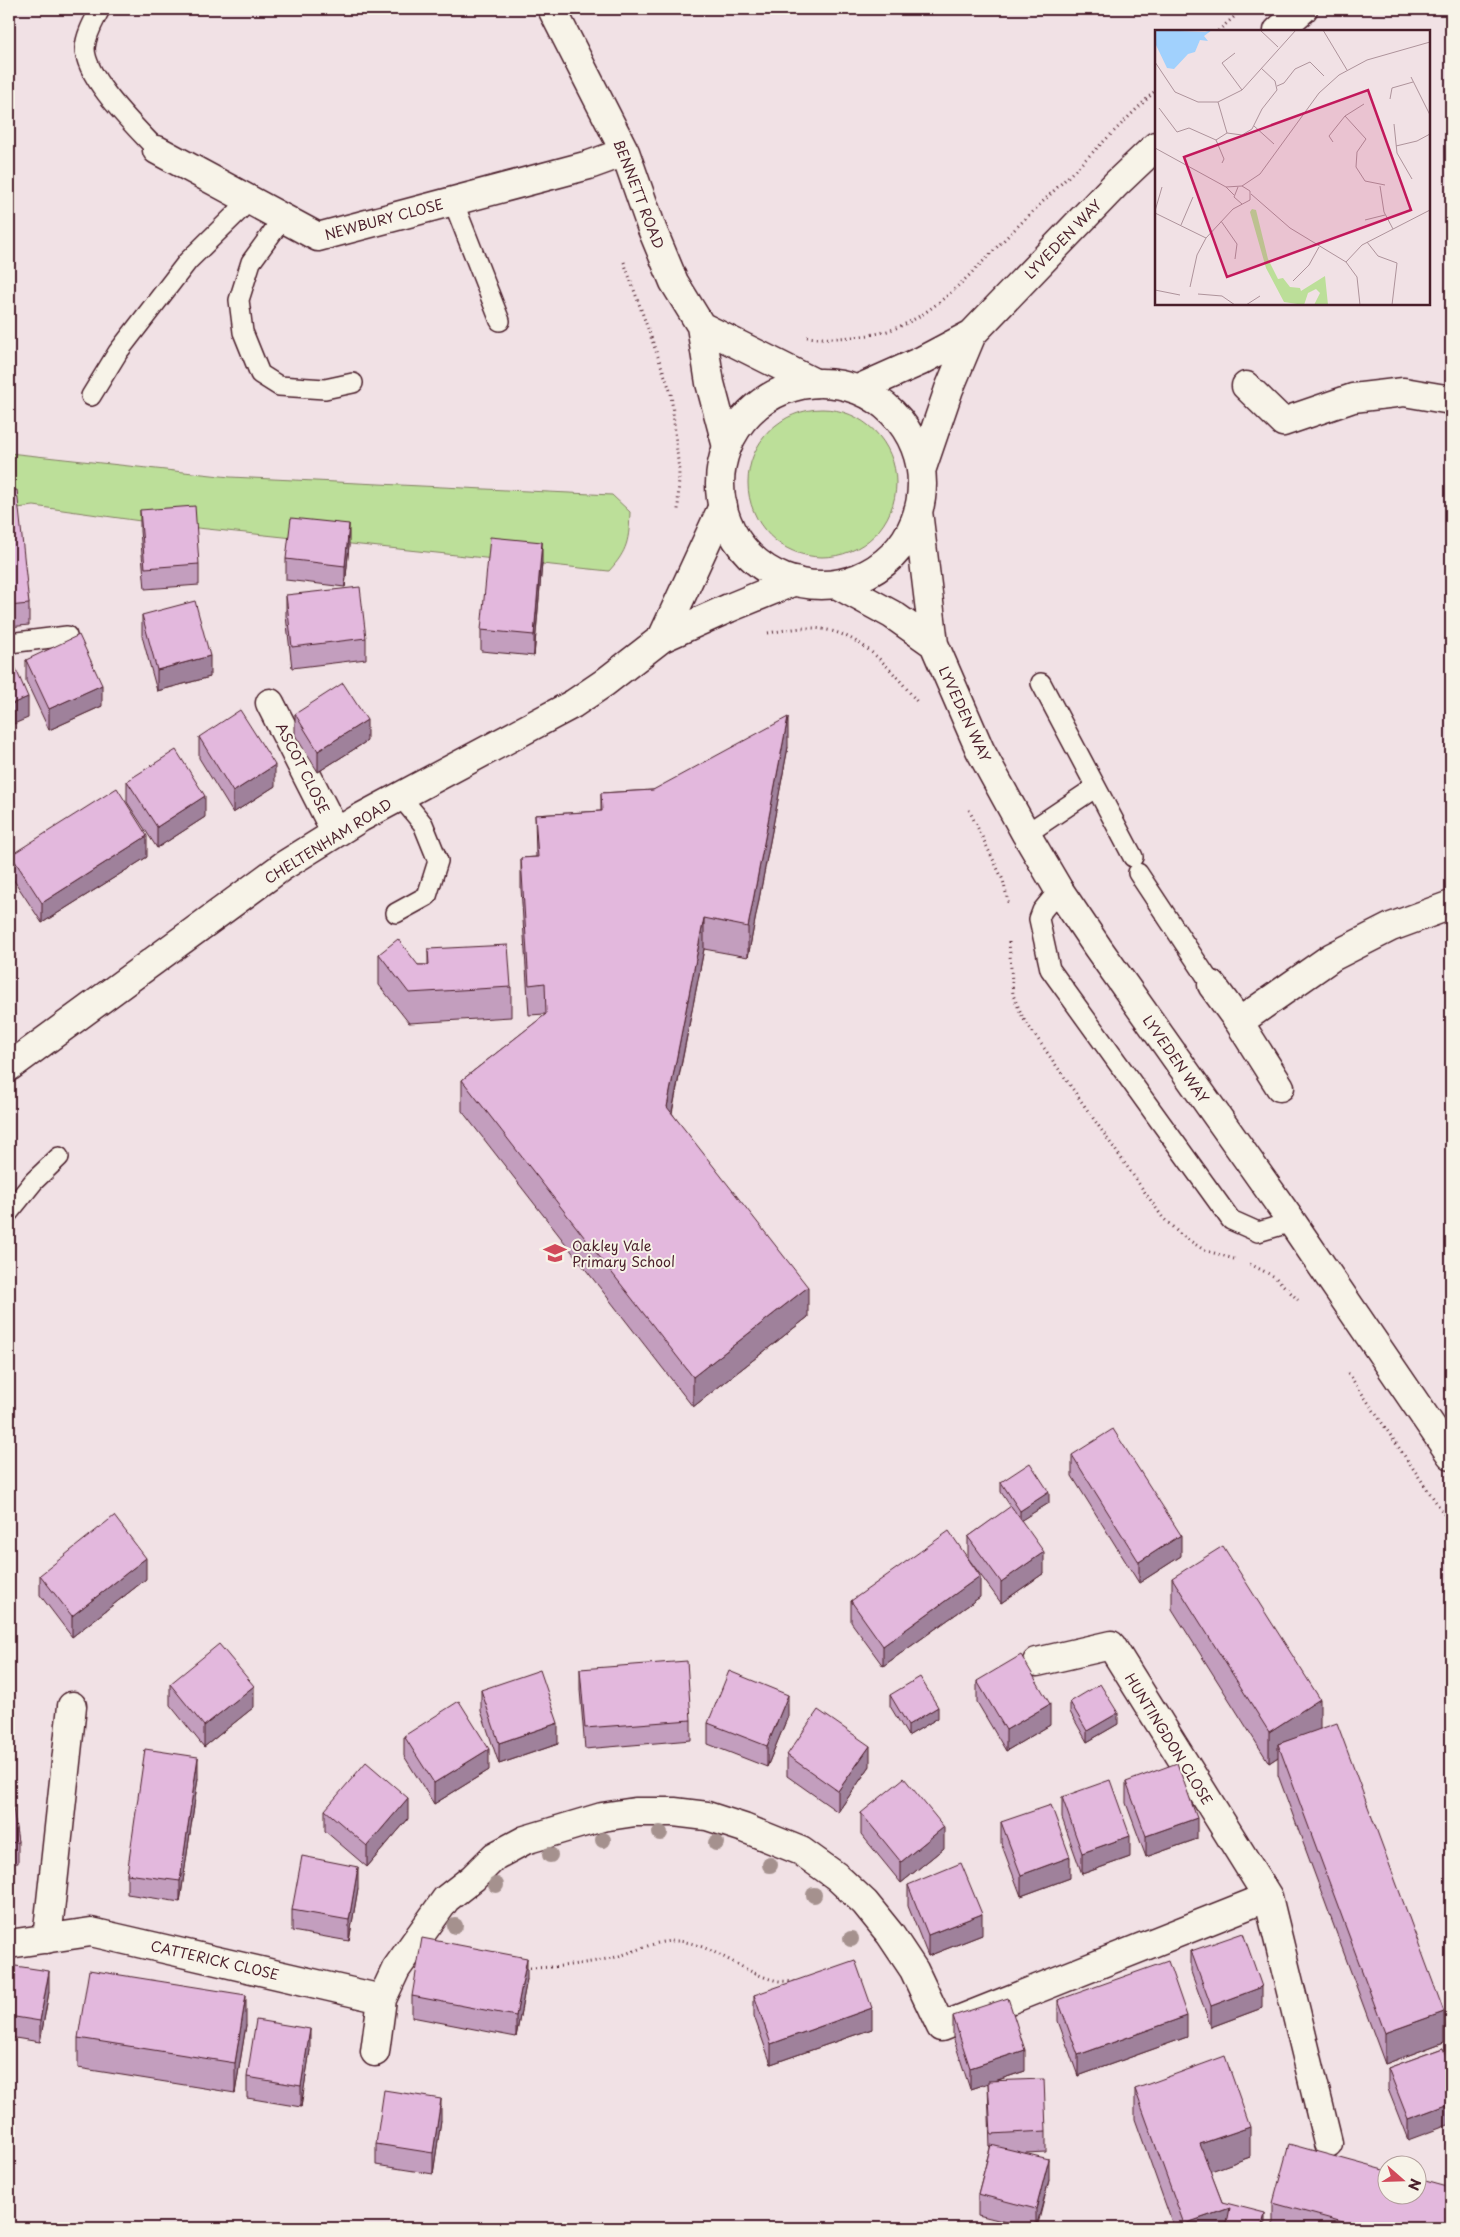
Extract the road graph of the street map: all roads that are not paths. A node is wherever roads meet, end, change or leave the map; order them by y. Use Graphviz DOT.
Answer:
graph roads {
  1 [pos="100,9"];
  2 [pos="552,9"];
  3 [pos="1303,9"];
  4 [pos="1279,30"];
  5 [pos="1155,147"];
  6 [pos="157,150"];
  7 [pos="625,152"];
  8 [pos="250,200"];
  9 [pos="453,201"];
  10 [pos="283,218"];
  11 [pos="500,321"];
  12 [pos="701,326"];
  13 [pos="972,334"];
  14 [pos="353,383"];
  15 [pos="815,383"];
  16 [pos="1246,386"];
  17 [pos="858,389"];
  18 [pos="91,396"];
  19 [pos="1451,400"];
  20 [pos="727,447"];
  21 [pos="922,468"];
  22 [pos="723,506"];
  23 [pos="918,511"];
  24 [pos="795,581"];
  25 [pos="836,584"];
  26 [pos="67,636"];
  27 [pos="662,638"];
  28 [pos="9,643"];
  29 [pos="934,644"];
  30 [pos="1041,683"];
  31 [pos="270,703"];
  32 [pos="1096,787"];
  33 [pos="400,796"];
  34 [pos="336,833"];
  35 [pos="1026,834"];
  36 [pos="1059,890"];
  37 [pos="1451,905"];
  38 [pos="396,913"];
  39 [pos="1212,985"];
  40 [pos="1239,1022"];
  41 [pos="9,1067"];
  42 [pos="1280,1087"];
  43 [pos="59,1157"];
  44 [pos="9,1212"];
  45 [pos="1292,1222"];
  46 [pos="1451,1455"];
  47 [pos="1037,1662"];
  48 [pos="72,1706"];
  49 [pos="1268,1897"];
  50 [pos="47,1939"];
  51 [pos="9,1944"];
  52 [pos="382,1998"];
  53 [pos="376,2052"];
  54 [pos="1328,2143"];
  1 -- 6 [label="lane"];
  2 -- 7 [label="street, BENNETT ROAD"];
  3 -- 4 [label="street"];
  5 -- 13 [label="street, LYVEDEN WAY"];
  6 -- 8 [label="street, NEWBURY CLOSE"];
  7 -- 9 [label="street, NEWBURY CLOSE"];
  7 -- 12 [label="street, BENNETT ROAD"];
  8 -- 10 [label="street, NEWBURY CLOSE"];
  8 -- 18 [label="lane"];
  9 -- 10 [label="street, NEWBURY CLOSE"];
  9 -- 11 [label="lane"];
  10 -- 14 [label="lane"];
  12 -- 15 [label="street"];
  12 -- 20 [label="street, BENNETT ROAD"];
  13 -- 17 [label="street, LYVEDEN WAY"];
  13 -- 21 [label="street, LYVEDEN WAY"];
  15 -- 17 [label="street"];
  15 -- 20 [label="street"];
  16 -- 19 [label="street"];
  17 -- 21 [label="street"];
  20 -- 22 [label="street"];
  21 -- 23 [label="street"];
  22 -- 24 [label="street"];
  22 -- 27 [label="street, CHELTENHAM ROAD"];
  23 -- 25 [label="street"];
  23 -- 29 [label="street, LYVEDEN WAY"];
  24 -- 25 [label="street"];
  24 -- 27 [label="street, CHELTENHAM ROAD"];
  25 -- 29 [label="street"];
  26 -- 28 [label="lane"];
  27 -- 33 [label="street, CHELTENHAM ROAD"];
  29 -- 35 [label="street, LYVEDEN WAY"];
  30 -- 32 [label="lane"];
  31 -- 34 [label="street, ASCOT CLOSE"];
  32 -- 35 [label="lane"];
  32 -- 39 [label="lane"];
  33 -- 34 [label="street, CHELTENHAM ROAD"];
  33 -- 38 [label="lane"];
  34 -- 41 [label="street, CHELTENHAM ROAD"];
  35 -- 36 [label="street, LYVEDEN WAY"];
  36 -- 45 [label="street, LYVEDEN WAY"];
  36 -- 45 [label="lane"];
  37 -- 40 [label="street"];
  39 -- 40 [label="street"];
  40 -- 42 [label="street"];
  43 -- 44 [label="lane"];
  45 -- 46 [label="street, LYVEDEN WAY"];
  47 -- 49 [label="street, HUNTINGDON CLOSE"];
  48 -- 50 [label="street"];
  49 -- 52 [label="street"];
  49 -- 54 [label="street, HUNTINGDON CLOSE"];
  50 -- 51 [label="street, CATTERICK CLOSE"];
  50 -- 52 [label="street, CATTERICK CLOSE"];
  52 -- 53 [label="street"];
}
